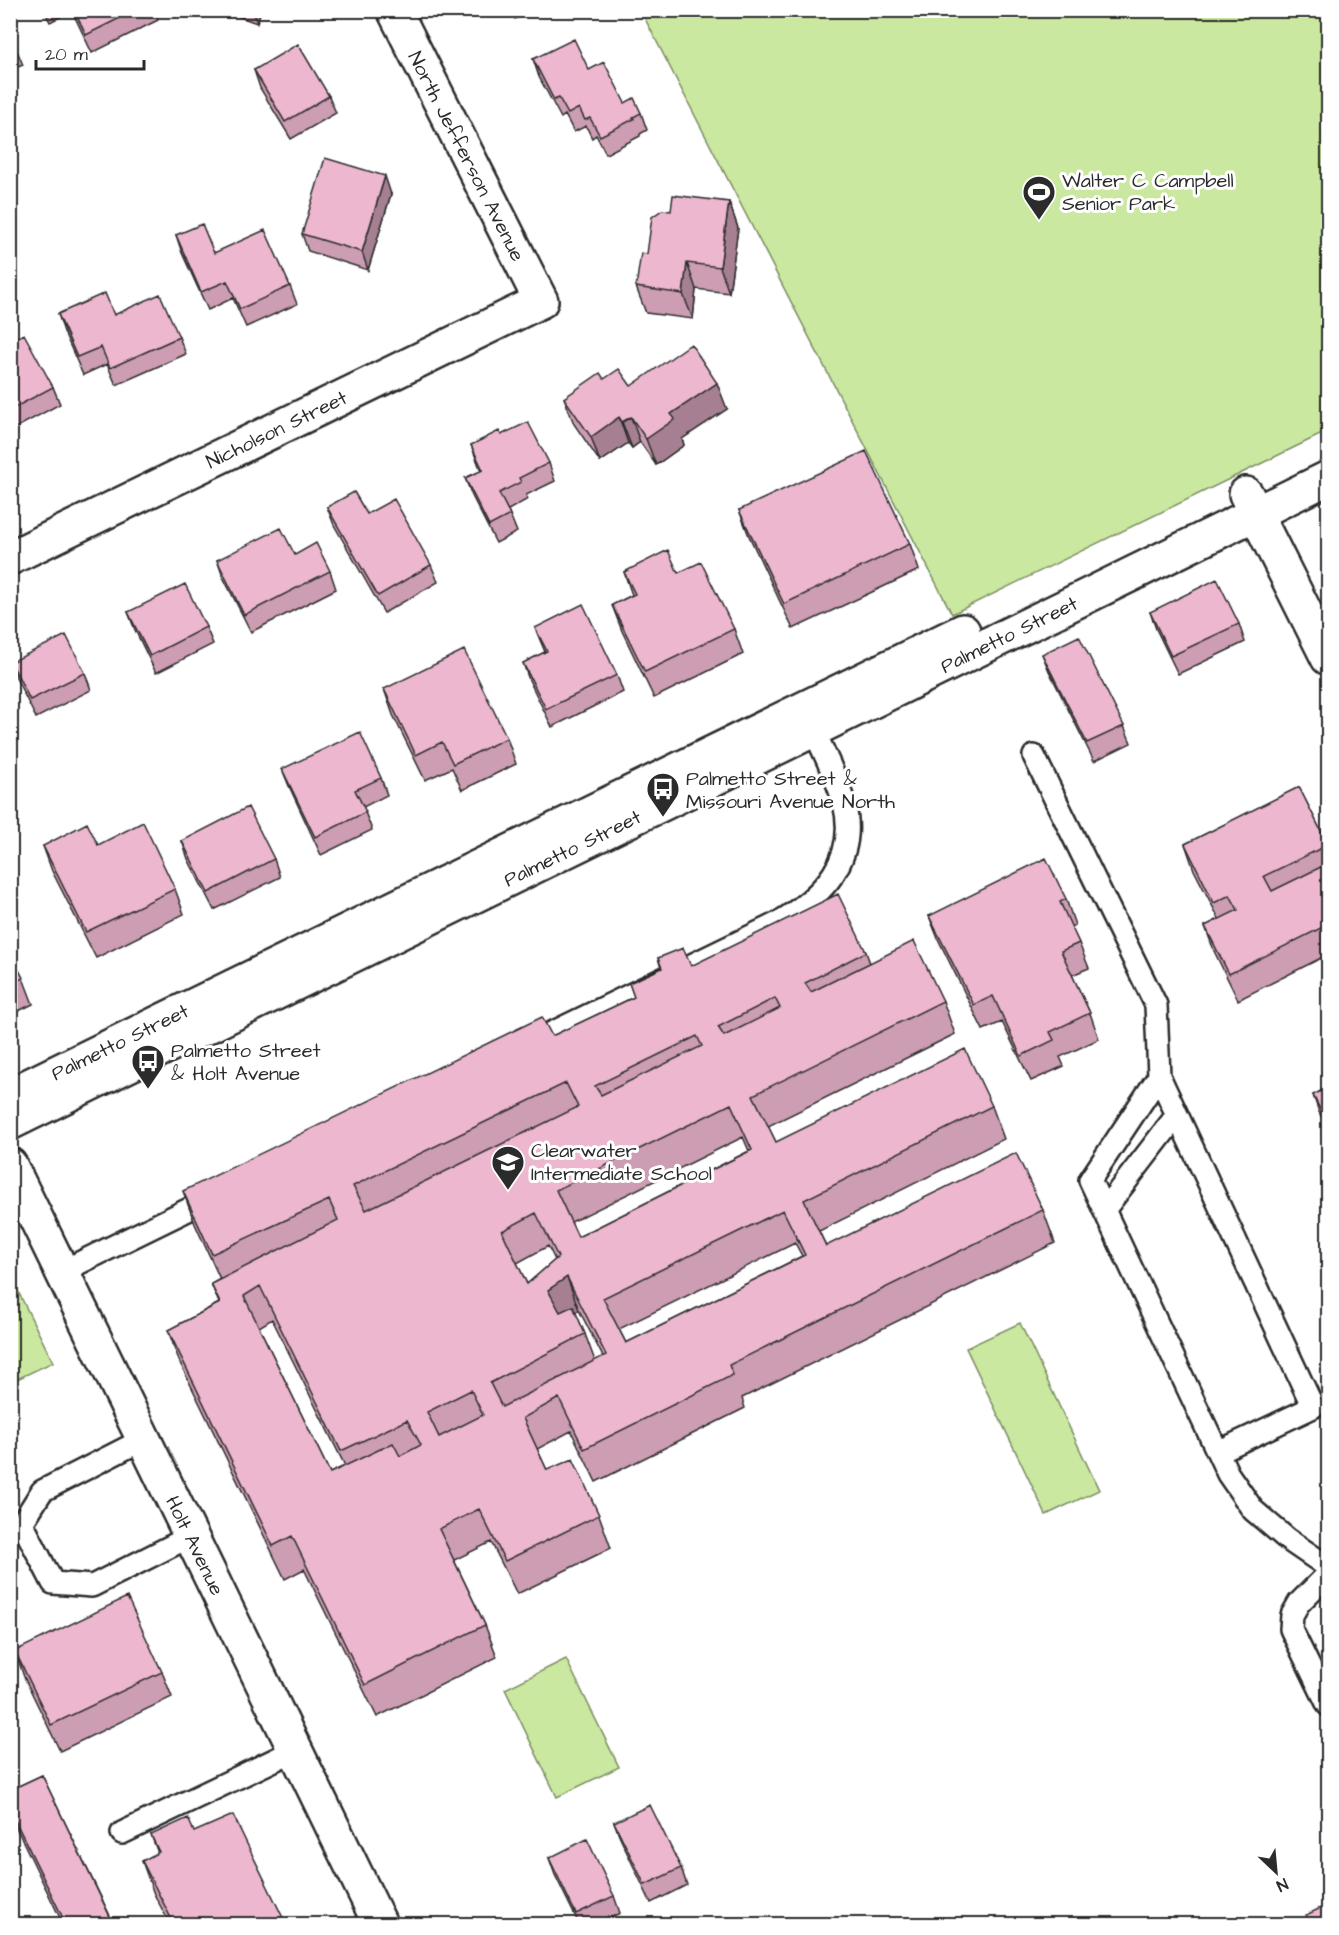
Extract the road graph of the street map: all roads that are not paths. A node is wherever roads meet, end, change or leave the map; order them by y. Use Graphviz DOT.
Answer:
graph roads {
  1 [pos="394,10"];
  2 [pos="541,301"];
  3 [pos="1329,453"];
  4 [pos="1329,478"];
  5 [pos="1251,503"];
  6 [pos="10,558"];
  7 [pos="1329,658"];
  8 [pos="814,730"];
  9 [pos="1034,756"];
  10 [pos="509,1054"];
  11 [pos="1160,1076"];
  12 [pos="10,1095"];
  13 [pos="1177,1115"];
  14 [pos="10,1123"];
  15 [pos="10,1165"];
  16 [pos="229,1190"];
  17 [pos="1104,1210"];
  18 [pos="63,1271"];
  19 [pos="144,1439"];
  20 [pos="1218,1452"];
  21 [pos="191,1536"];
  22 [pos="1329,1567"];
  23 [pos="1329,1574"];
  24 [pos="1329,1705"];
  25 [pos="295,1750"];
  26 [pos="122,1833"];
  27 [pos="380,1924"];
  1 -- 2 [label="street, North Jefferson Avenue"];
  2 -- 6 [label="street, Nicholson Street"];
  3 -- 5 [label="street, Palmetto Street"];
  4 -- 5 [label="street, Palmetto Street"];
  5 -- 7 [label="street"];
  5 -- 8 [label="street, Palmetto Street"];
  5 -- 12 [label="street, Palmetto Street"];
  8 -- 10 [label="lane"];
  8 -- 14 [label="street, Palmetto Street"];
  9 -- 11 [label="lane"];
  11 -- 13 [label="lane"];
  11 -- 17 [label="lane"];
  13 -- 17 [label="lane"];
  13 -- 20 [label="lane"];
  15 -- 18 [label="street, Holt Avenue"];
  16 -- 18 [label="lane"];
  17 -- 20 [label="lane"];
  18 -- 19 [label="street, Holt Avenue"];
  19 -- 21 [label="street, Holt Avenue"];
  19 -- 21 [label="lane"];
  20 -- 22 [label="lane"];
  21 -- 25 [label="street, Holt Avenue"];
  23 -- 24 [label="lane"];
  25 -- 26 [label="lane"];
  25 -- 27 [label="street, Holt Avenue"];
}
